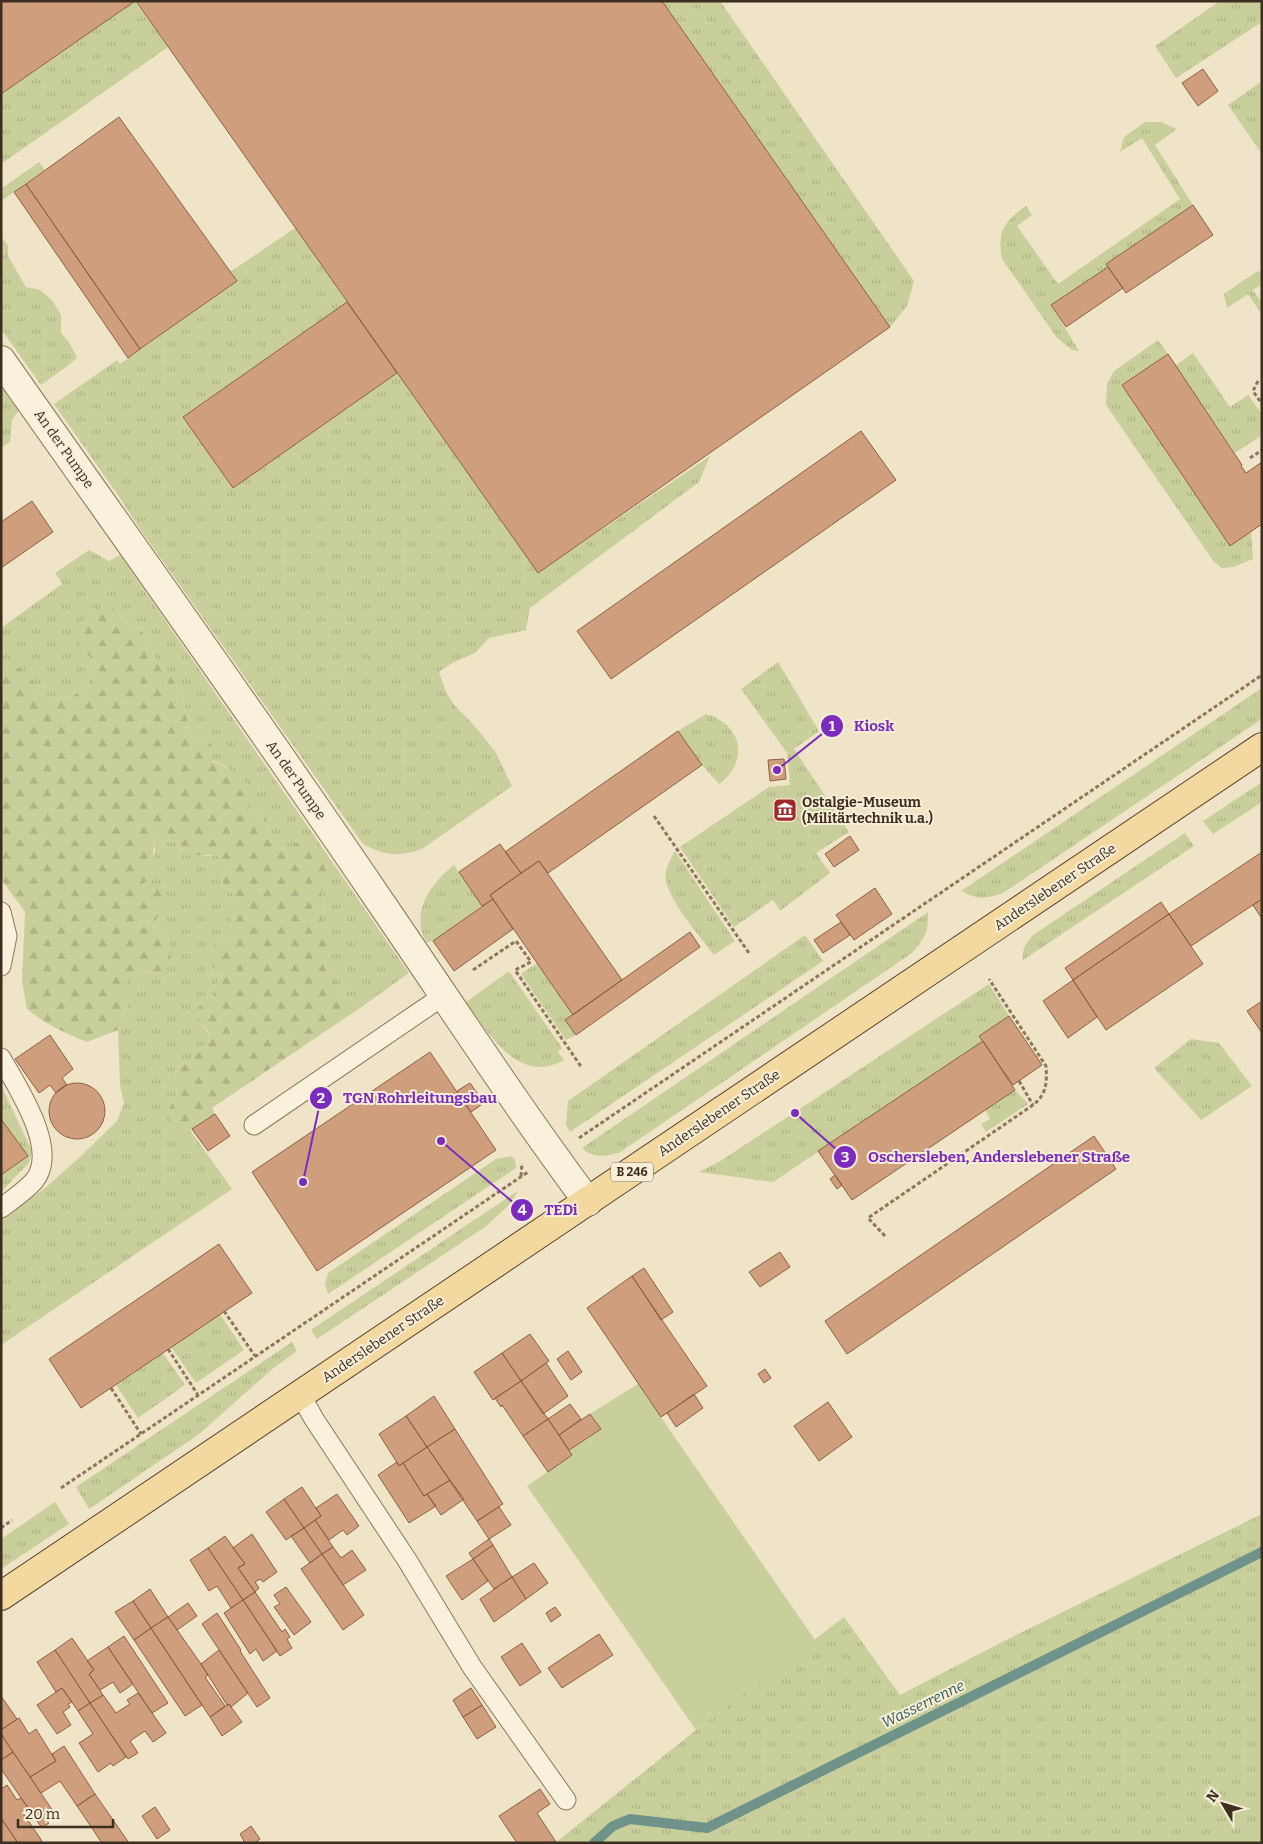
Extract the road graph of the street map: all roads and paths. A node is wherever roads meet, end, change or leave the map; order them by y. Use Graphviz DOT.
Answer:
graph roads {
  1 [pos="1,360"];
  2 [pos="1258,381"];
  3 [pos="1262,404"];
  4 [pos="1262,450"];
  5 [pos="1250,458"];
  6 [pos="1262,675"];
  7 [pos="1262,747"];
  8 [pos="654,816"];
  9 [pos="1,912"];
  10 [pos="749,953"];
  11 [pos="1,966"];
  12 [pos="473,970"];
  13 [pos="990,979"];
  14 [pos="443,996"];
  15 [pos="1,1058"];
  16 [pos="582,1068"];
  17 [pos="1019,1082"];
  18 [pos="1033,1105"];
  19 [pos="254,1126"];
  20 [pos="553,1155"];
  21 [pos="588,1202"];
  22 [pos="1,1208"];
  23 [pos="884,1236"];
  24 [pos="224,1311"];
  25 [pos="168,1349"];
  26 [pos="255,1356"];
  27 [pos="111,1388"];
  28 [pos="300,1394"];
  29 [pos="198,1395"];
  30 [pos="141,1434"];
  31 [pos="60,1488"];
  32 [pos="12,1520"];
  33 [pos="1,1528"];
  34 [pos="1,1596"];
  35 [pos="566,1800"];
  1 -- 14 [label="street, An der Pumpe"];
  2 -- 3 [label="path"];
  4 -- 5 [label="path"];
  6 -- 20 [label="path"];
  7 -- 21 [label="main road, Anderslebener Straße / B 246"];
  8 -- 10 [label="path"];
  9 -- 11 [label="lane"];
  12 -- 16 [label="path"];
  13 -- 18 [label="path"];
  14 -- 19 [label="lane"];
  14 -- 20 [label="street, An der Pumpe"];
  15 -- 22 [label="lane"];
  17 -- 18 [label="path"];
  18 -- 23 [label="path"];
  20 -- 21 [label="street, An der Pumpe"];
  20 -- 26 [label="path"];
  21 -- 28 [label="main road, Anderslebener Straße / B 246"];
  24 -- 26 [label="path"];
  25 -- 29 [label="path"];
  26 -- 29 [label="path"];
  27 -- 30 [label="path"];
  28 -- 34 [label="main road, Anderslebener Straße / B 246"];
  28 -- 35 [label="lane"];
  29 -- 30 [label="path"];
  30 -- 31 [label="path"];
  32 -- 33 [label="path"];
}
